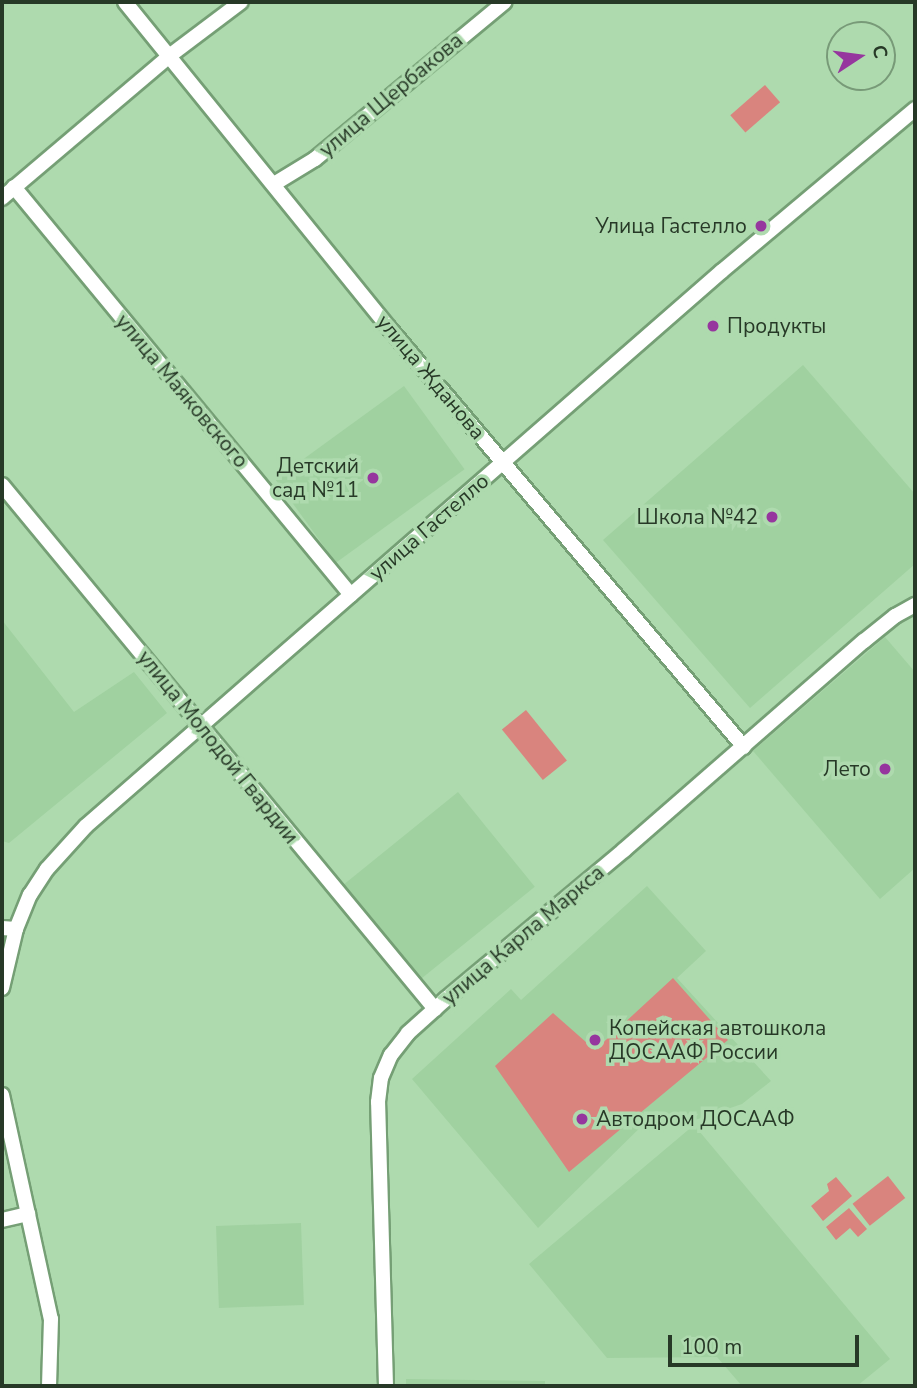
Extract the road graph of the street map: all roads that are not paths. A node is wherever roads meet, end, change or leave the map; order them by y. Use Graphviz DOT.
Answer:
graph roads {
  1 [pos="125,2"];
  2 [pos="241,2"];
  3 [pos="505,2"];
  4 [pos="167,57"];
  5 [pos="915,109"];
  6 [pos="274,184"];
  7 [pos="14,187"];
  8 [pos="2,198"];
  9 [pos="504,463"];
  10 [pos="2,485"];
  11 [pos="351,594"];
  12 [pos="915,605"];
  13 [pos="200,724"];
  14 [pos="744,747"];
  15 [pos="9,928"];
  16 [pos="2,988"];
  17 [pos="435,1009"];
  18 [pos="2,1095"];
  19 [pos="29,1214"];
  20 [pos="2,1220"];
  21 [pos="49,1386"];
  22 [pos="386,1386"];
  1 -- 4 [label="street, улица Жданова"];
  2 -- 4 [label="street"];
  3 -- 6 [label="street, улица Щербакова"];
  4 -- 6 [label="street, улица Жданова"];
  4 -- 7 [label="street"];
  5 -- 9 [label="street, улица Гастелло"];
  6 -- 9 [label="street, улица Жданова"];
  7 -- 8 [label="street"];
  7 -- 11 [label="street, улица Маяковского"];
  9 -- 11 [label="street, улица Гастелло"];
  9 -- 14 [label="street, улица Жданова"];
  10 -- 13 [label="street, улица Молодой Гвардии"];
  11 -- 13 [label="street, улица Гастелло"];
  12 -- 14 [label="street, улица Карла Маркса"];
  13 -- 15 [label="street, улица Гастелло"];
  13 -- 17 [label="street, улица Молодой Гвардии"];
  14 -- 17 [label="street, улица Карла Маркса"];
  15 -- 16 [label="street, улица Гастелло"];
  17 -- 22 [label="street, улица Карла Маркса"];
  18 -- 19 [label="street"];
  19 -- 20 [label="street"];
  19 -- 21 [label="street"];
}
